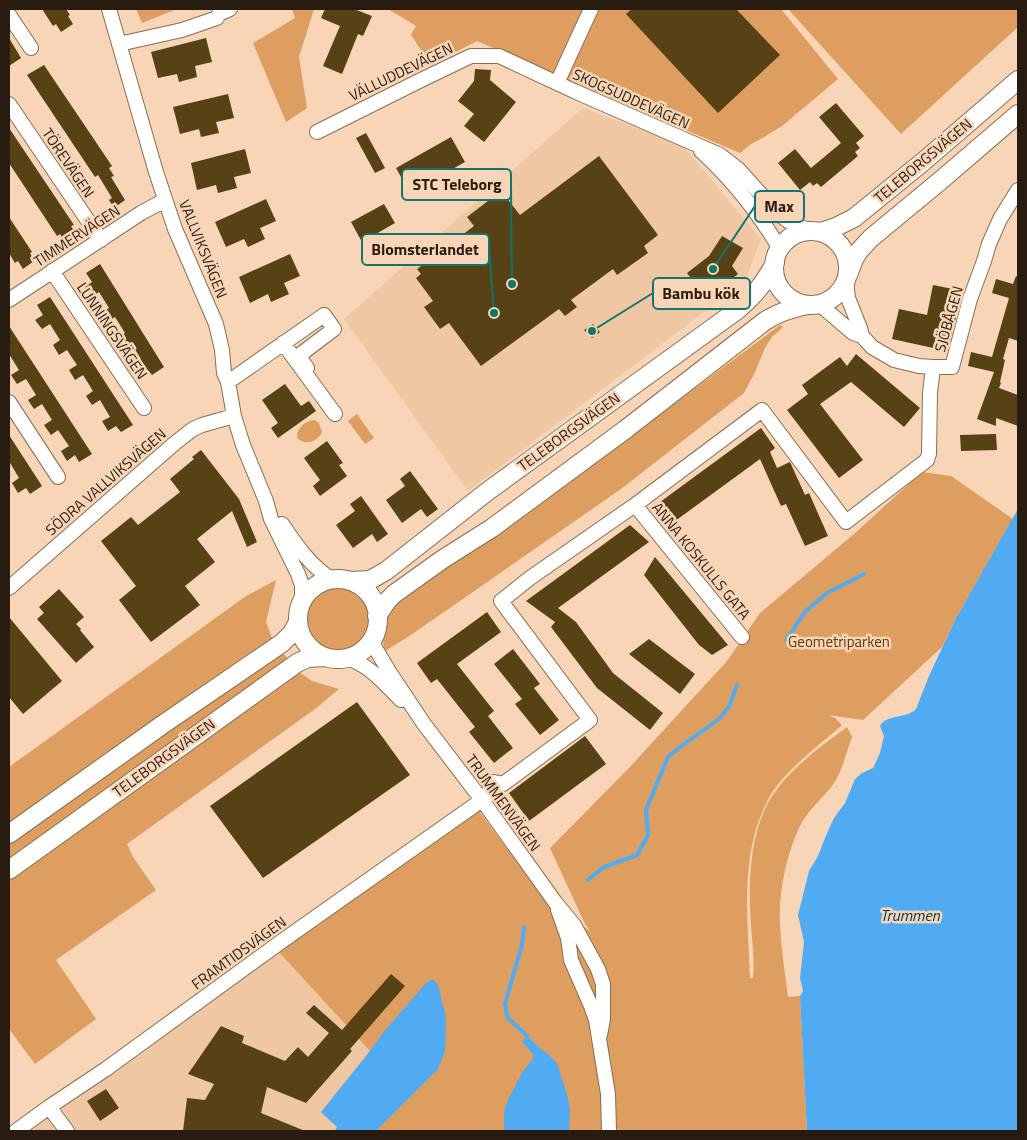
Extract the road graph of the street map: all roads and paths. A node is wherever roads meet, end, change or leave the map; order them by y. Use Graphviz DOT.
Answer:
graph roads {
  1 [pos="109,9"];
  2 [pos="230,9"];
  3 [pos="591,9"];
  4 [pos="9,15"];
  5 [pos="119,44"];
  6 [pos="31,48"];
  7 [pos="1018,80"];
  8 [pos="556,83"];
  9 [pos="9,104"];
  10 [pos="1018,114"];
  11 [pos="317,132"];
  12 [pos="693,144"];
  13 [pos="1018,190"];
  14 [pos="165,200"];
  15 [pos="818,232"];
  16 [pos="101,240"];
  17 [pos="777,256"];
  18 [pos="52,271"];
  19 [pos="847,278"];
  20 [pos="9,300"];
  21 [pos="815,304"];
  22 [pos="862,336"];
  23 [pos="283,343"];
  24 [pos="934,367"];
  25 [pos="307,368"];
  26 [pos="228,382"];
  27 [pos="9,402"];
  28 [pos="144,408"];
  29 [pos="335,414"];
  30 [pos="234,416"];
  31 [pos="58,477"];
  32 [pos="266,501"];
  33 [pos="635,505"];
  34 [pos="342,581"];
  35 [pos="9,588"];
  36 [pos="302,602"];
  37 [pos="377,616"];
  38 [pos="298,622"];
  39 [pos="742,637"];
  40 [pos="371,641"];
  41 [pos="324,657"];
  42 [pos="346,658"];
  43 [pos="424,724"];
  44 [pos="482,800"];
  45 [pos="9,834"];
  46 [pos="9,870"];
  47 [pos="555,902"];
  48 [pos="600,1036"];
  49 [pos="49,1107"];
  50 [pos="16,1131"];
  51 [pos="67,1131"];
  52 [pos="609,1131"];
  1 -- 5 [label="street, VALLVIKSVÄGEN"];
  2 -- 5 [label="street"];
  3 -- 8 [label="street"];
  4 -- 6 [label="street"];
  5 -- 14 [label="street, VALLVIKSVÄGEN"];
  7 -- 15 [label="main road, TELEBORGSVÄGEN"];
  8 -- 11 [label="street, VÄLLUDDEVÄGEN"];
  8 -- 12 [label="street, SKOGSUDDEVÄGEN"];
  9 -- 16 [label="street, TÖREVÄGEN"];
  10 -- 19 [label="main road, TELEBORGSVÄGEN"];
  12 -- 15 [label="street, SKOGSUDDEVÄGEN"];
  12 -- 17 [label="street, SKOGSUDDEVÄGEN"];
  13 -- 24 [label="street, SJÖBÅGEN"];
  14 -- 16 [label="street, TIMMERVÄGEN"];
  14 -- 26 [label="street, VALLVIKSVÄGEN"];
  15 -- 17 [label="main road"];
  15 -- 19 [label="main road"];
  16 -- 18 [label="street, TIMMERVÄGEN"];
  17 -- 21 [label="main road"];
  17 -- 34 [label="main road, TELEBORGSVÄGEN"];
  18 -- 20 [label="street, TIMMERVÄGEN"];
  18 -- 28 [label="street, LUNNINGSVÄGEN"];
  19 -- 21 [label="main road"];
  19 -- 22 [label="street, SJÖBÅGEN"];
  21 -- 22 [label="street, SJÖBÅGEN"];
  21 -- 37 [label="main road, TELEBORGSVÄGEN"];
  22 -- 24 [label="street, SJÖBÅGEN"];
  23 -- 25 [label="street"];
  23 -- 26 [label="street"];
  23 -- 29 [label="street"];
  24 -- 33 [label="street, ANNA KOSKULLS GATA"];
  26 -- 30 [label="street, VALLVIKSVÄGEN"];
  27 -- 31 [label="street"];
  30 -- 32 [label="street, VALLVIKSVÄGEN"];
  30 -- 35 [label="street, SÖDRA VALLVIKSVÄGEN"];
  32 -- 34 [label="street, VALLVIKSVÄGEN"];
  32 -- 36 [label="street, VALLVIKSVÄGEN"];
  33 -- 39 [label="street, ANNA KOSKULLS GATA"];
  33 -- 44 [label="street, ANNA KOSKULLS GATA"];
  34 -- 36 [label="main road"];
  34 -- 37 [label="main road"];
  36 -- 38 [label="main road"];
  37 -- 40 [label="main road"];
  38 -- 41 [label="main road"];
  38 -- 45 [label="main road, TELEBORGSVÄGEN"];
  40 -- 42 [label="main road"];
  40 -- 43 [label="street, TRUMMENVÄGEN"];
  41 -- 42 [label="main road"];
  41 -- 46 [label="main road, TELEBORGSVÄGEN"];
  42 -- 43 [label="street, TRUMMENVÄGEN"];
  43 -- 44 [label="street, TRUMMENVÄGEN"];
  44 -- 47 [label="street, TRUMMENVÄGEN"];
  44 -- 49 [label="street, FRAMTIDSVÄGEN"];
  47 -- 48 [label="street, TRUMMENVÄGEN"];
  47 -- 48 [label="street, TRUMMENVÄGEN"];
  48 -- 52 [label="street, TRUMMENVÄGEN"];
  49 -- 50 [label="street, FRAMTIDSVÄGEN"];
  49 -- 51 [label="street"];
}
